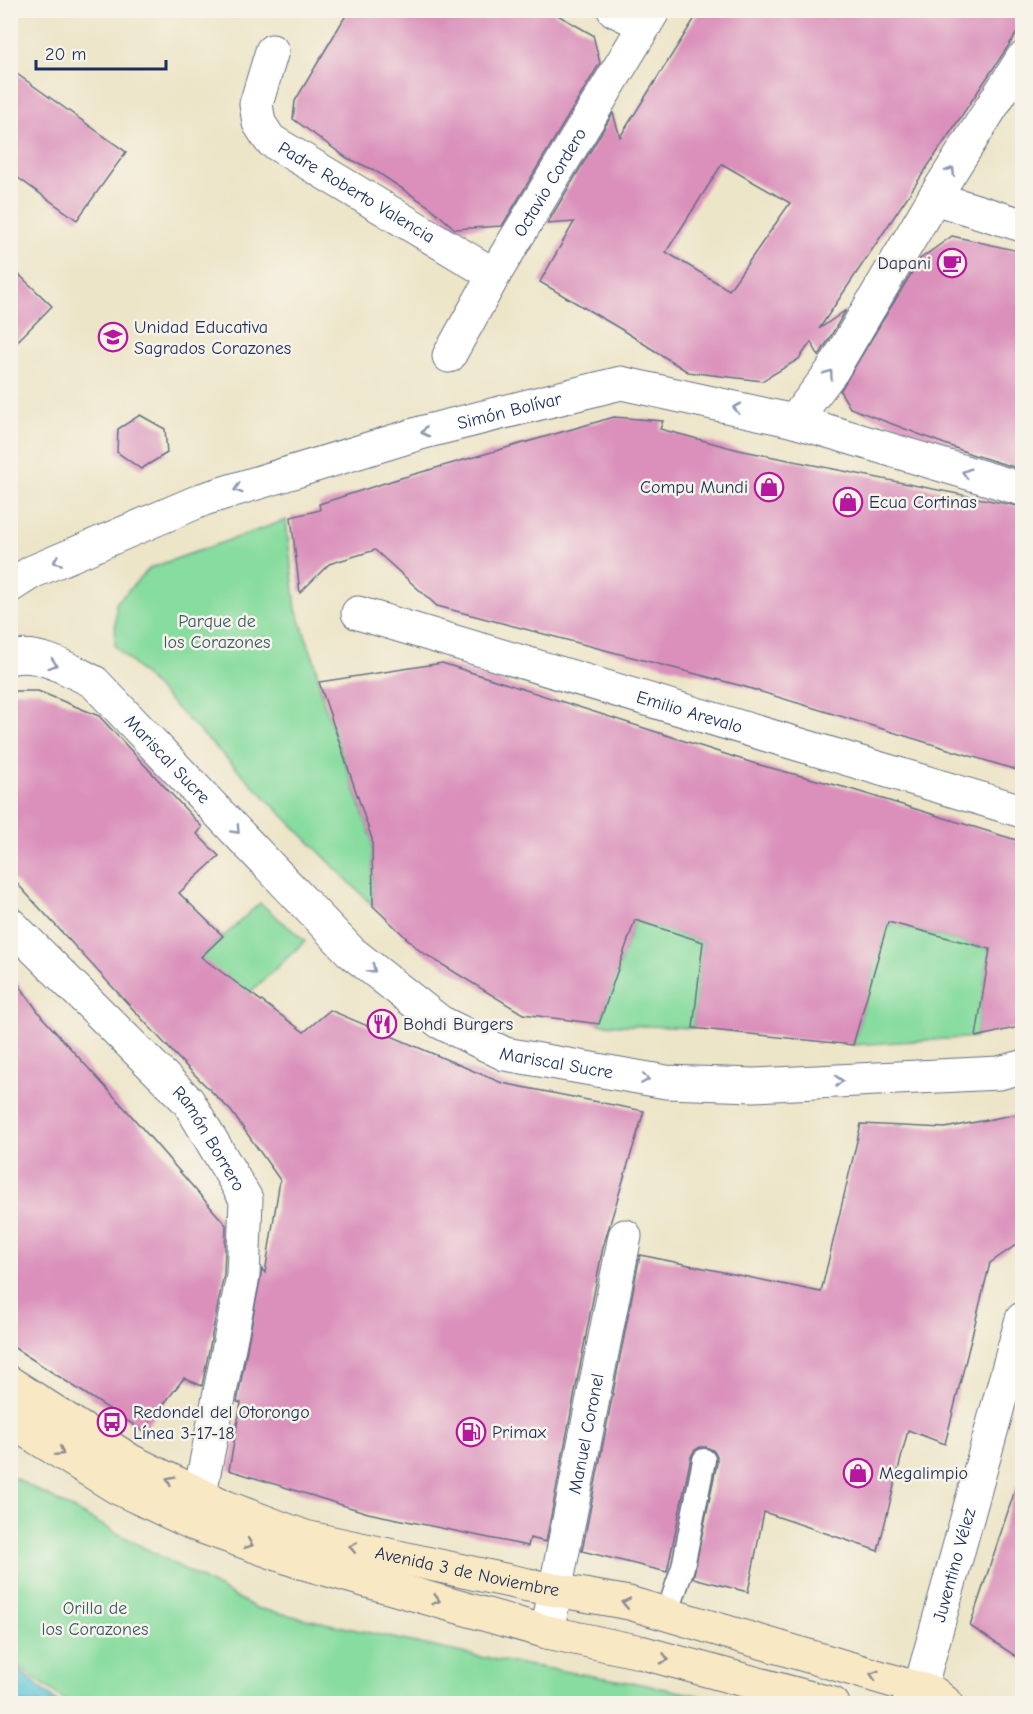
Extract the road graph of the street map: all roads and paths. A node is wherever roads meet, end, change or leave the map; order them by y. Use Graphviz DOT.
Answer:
graph roads {
  1 [pos="614,10"];
  2 [pos="649,18"];
  3 [pos="272,51"];
  4 [pos="1023,59"];
  5 [pos="934,198"];
  6 [pos="1023,225"];
  7 [pos="494,275"];
  8 [pos="448,356"];
  9 [pos="794,421"];
  10 [pos="1023,489"];
  11 [pos="10,586"];
  12 [pos="358,613"];
  13 [pos="10,658"];
  14 [pos="1023,811"];
  15 [pos="10,924"];
  16 [pos="1023,1067"];
  17 [pos="626,1236"];
  18 [pos="1023,1319"];
  19 [pos="10,1383"];
  20 [pos="10,1421"];
  21 [pos="704,1460"];
  22 [pos="197,1509"];
  23 [pos="556,1589"];
  24 [pos="667,1614"];
  25 [pos="547,1632"];
  26 [pos="926,1699"];
  27 [pos="833,1704"];
  1 -- 2 [label="street"];
  2 -- 7 [label="street, Octavio Cordero"];
  3 -- 7 [label="street, Padre Roberto Valencia"];
  5 -- 4 [label="street, one-way"];
  5 -- 6 [label="street"];
  9 -- 5 [label="street, one-way"];
  7 -- 8 [label="street, Octavio Cordero"];
  10 -- 9 [label="street, Simón Bolívar, one-way"];
  9 -- 11 [label="street, Simón Bolívar, one-way"];
  12 -- 14 [label="street, Emilio Arevalo"];
  13 -- 16 [label="street, Mariscal Sucre, one-way"];
  15 -- 22 [label="street, Ramón Borrero"];
  17 -- 23 [label="street, Manuel Coronel"];
  18 -- 26 [label="street, Juventino Vélez"];
  22 -- 19 [label="street, Avenida 3 de Noviembre, one-way"];
  20 -- 22 [label="street, Avenida 3 de Noviembre, one-way"];
  21 -- 24 [label="lane"];
  23 -- 22 [label="street, Avenida 3 de Noviembre, one-way"];
  22 -- 25 [label="street, Avenida 3 de Noviembre, one-way"];
  24 -- 23 [label="street, Avenida 3 de Noviembre, one-way"];
  23 -- 25 [label="street, Manuel Coronel"];
  26 -- 24 [label="street, Avenida 3 de Noviembre, one-way"];
  25 -- 27 [label="street, Avenida 3 de Noviembre, one-way"];
}
